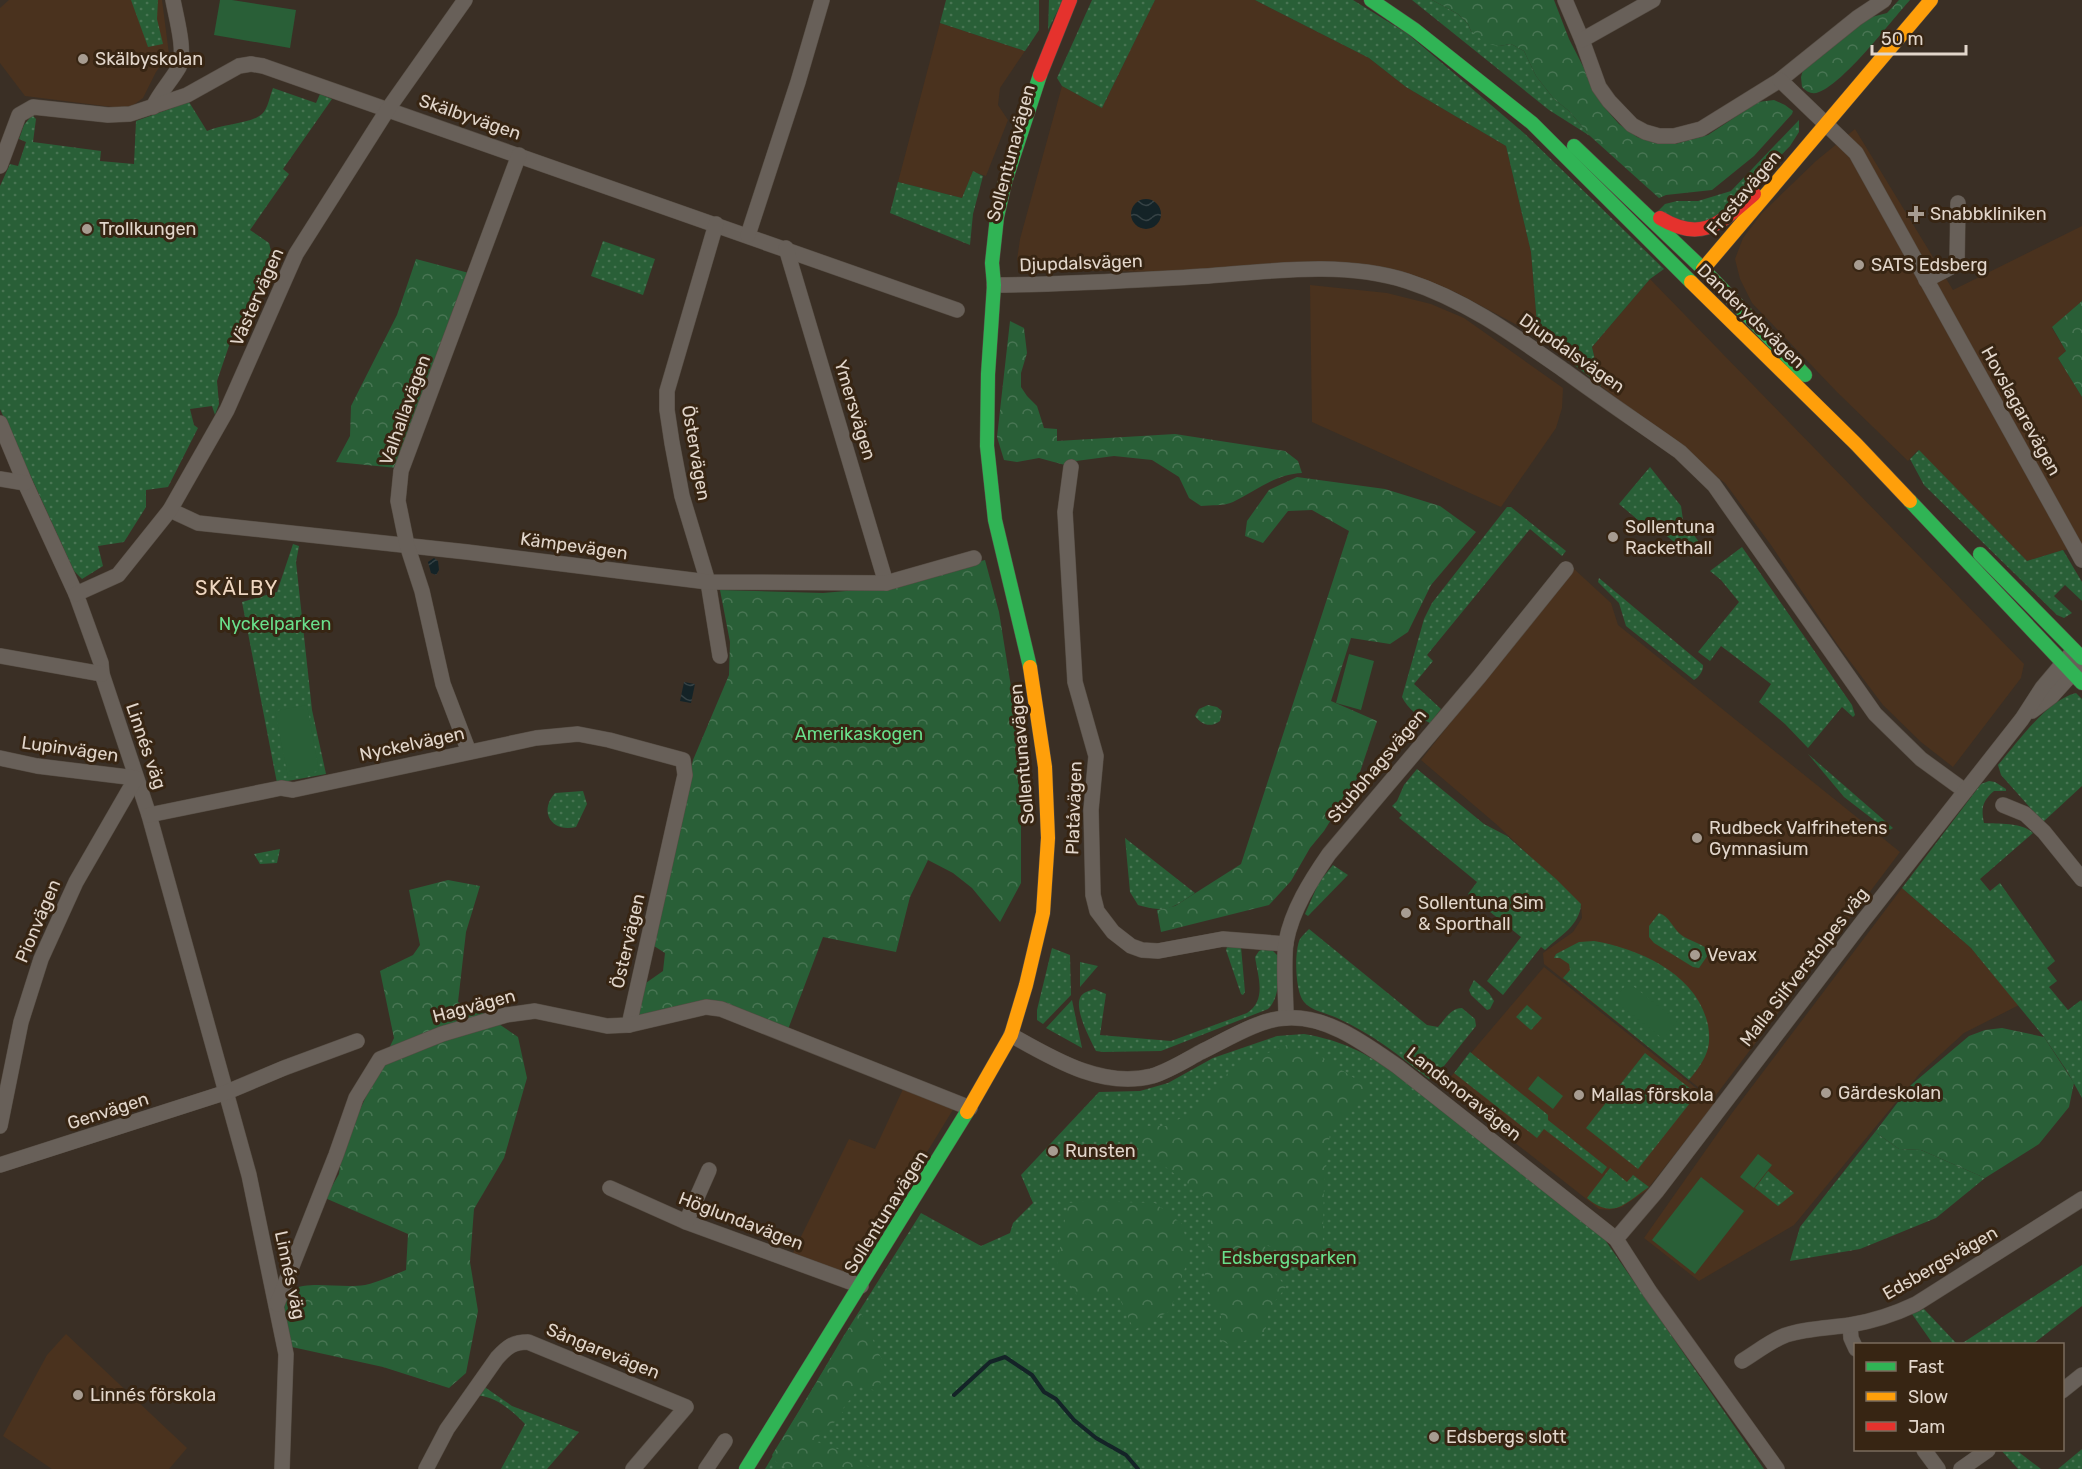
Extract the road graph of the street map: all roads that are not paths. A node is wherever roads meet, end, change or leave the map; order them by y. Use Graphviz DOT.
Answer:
graph roads {
  1 [pos="172,0"];
  2 [pos="465,0"];
  3 [pos="822,0"];
  4 [pos="1070,0"];
  5 [pos="1083,0"];
  6 [pos="1371,0"];
  7 [pos="1394,0"];
  8 [pos="1565,0"];
  9 [pos="1653,0"];
  10 [pos="1884,0"];
  11 [pos="1932,0"];
  12 [pos="1582,40"];
  13 [pos="1780,80"];
  14 [pos="153,107"];
  15 [pos="388,109"];
  16 [pos="1825,124"];
  17 [pos="1811,140"];
  18 [pos="519,155"];
  19 [pos="0,166"];
  20 [pos="1763,186"];
  21 [pos="1623,192"];
  22 [pos="1958,202"];
  23 [pos="716,224"];
  24 [pos="1641,233"];
  25 [pos="748,235"];
  26 [pos="786,248"];
  27 [pos="1697,265"];
  28 [pos="1926,280"];
  29 [pos="994,285"];
  30 [pos="1701,292"];
  31 [pos="957,310"];
  32 [pos="0,423"];
  33 [pos="1071,467"];
  34 [pos="0,479"];
  35 [pos="25,483"];
  36 [pos="170,510"];
  37 [pos="407,545"];
  38 [pos="974,558"];
  39 [pos="2082,560"];
  40 [pos="1566,569"];
  41 [pos="708,582"];
  42 [pos="886,583"];
  43 [pos="76,594"];
  44 [pos="0,656"];
  45 [pos="720,656"];
  46 [pos="2076,665"];
  47 [pos="102,674"];
  48 [pos="469,752"];
  49 [pos="0,758"];
  50 [pos="683,760"];
  51 [pos="136,778"];
  52 [pos="1965,790"];
  53 [pos="2003,805"];
  54 [pos="149,815"];
  55 [pos="2082,879"];
  56 [pos="1286,944"];
  57 [pos="1286,1018"];
  58 [pos="629,1025"];
  59 [pos="1011,1035"];
  60 [pos="357,1041"];
  61 [pos="227,1092"];
  62 [pos="970,1108"];
  63 [pos="0,1126"];
  64 [pos="0,1165"];
  65 [pos="709,1170"];
  66 [pos="610,1188"];
  67 [pos="2082,1199"];
  68 [pos="686,1222"];
  69 [pos="1616,1239"];
  70 [pos="861,1286"];
  71 [pos="277,1304"];
  72 [pos="1850,1324"];
  73 [pos="1854,1345"];
  74 [pos="1742,1361"];
  75 [pos="2082,1375"];
  76 [pos="2064,1389"];
  77 [pos="725,1441"];
  78 [pos="1925,1451"];
  79 [pos="1985,1451"];
  80 [pos="282,1469"];
  81 [pos="426,1469"];
  82 [pos="633,1469"];
  83 [pos="706,1469"];
  84 [pos="746,1469"];
  85 [pos="1777,1469"];
  86 [pos="1938,1469"];
  87 [pos="1961,1469"];
  1 -- 14 [label="street"];
  2 -- 15 [label="street, Västervägen"];
  3 -- 25 [label="street"];
  4 -- 29 [label="street, Sollentunavägen"];
  5 -- 29 [label="street, Sollentunavägen"];
  6 -- 24 [label="street, Danderydsvägen"];
  7 -- 21 [label="street, Danderydsvägen"];
  8 -- 12 [label="street"];
  9 -- 12 [label="street"];
  10 -- 13 [label="street"];
  11 -- 16 [label="street, Frestavägen"];
  12 -- 13 [label="street"];
  13 -- 16 [label="street, Hovslagarevägen"];
  14 -- 15 [label="street, Skälbyvägen"];
  14 -- 19 [label="street, Skälbyvägen"];
  15 -- 18 [label="street, Skälbyvägen"];
  15 -- 36 [label="street, Västervägen"];
  16 -- 17 [label="street, Frestavägen"];
  16 -- 28 [label="street, Hovslagarevägen"];
  17 -- 20 [label="street, Frestavägen"];
  17 -- 27 [label="street, Frestavägen"];
  18 -- 23 [label="street, Skälbyvägen"];
  18 -- 37 [label="street, Valhallavägen"];
  20 -- 21 [label="street, Frestavägen"];
  20 -- 27 [label="street, Frestavägen"];
  21 -- 27 [label="street, Danderydsvägen"];
  22 -- 28 [label="street"];
  23 -- 25 [label="street, Skälbyvägen"];
  23 -- 41 [label="street, Östervägen"];
  24 -- 27 [label="street"];
  24 -- 30 [label="street, Danderydsvägen"];
  25 -- 26 [label="street, Skälbyvägen"];
  26 -- 31 [label="street, Skälbyvägen"];
  26 -- 42 [label="street, Ymersvägen"];
  27 -- 30 [label="street"];
  27 -- 46 [label="street, Danderydsvägen"];
  28 -- 39 [label="street, Hovslagarevägen"];
  29 -- 52 [label="street, Djupdalsvägen"];
  29 -- 59 [label="street, Sollentunavägen"];
  30 -- 46 [label="street, Danderydsvägen"];
  32 -- 35 [label="street, Linnés väg"];
  33 -- 56 [label="street, Platåvägen"];
  34 -- 35 [label="street"];
  35 -- 43 [label="street, Linnés väg"];
  36 -- 37 [label="street, Kämpevägen"];
  36 -- 43 [label="street, Västervägen"];
  37 -- 41 [label="street, Kämpevägen"];
  37 -- 48 [label="street, Valhallavägen"];
  38 -- 42 [label="street, Kämpevägen"];
  40 -- 56 [label="street, Stubbhagsvägen"];
  41 -- 42 [label="street, Kämpevägen"];
  41 -- 45 [label="street, Östervägen"];
  43 -- 47 [label="street, Linnés väg"];
  44 -- 47 [label="street"];
  46 -- 52 [label="street, Malla Silfverstolpes väg"];
  47 -- 51 [label="street, Linnés väg"];
  48 -- 50 [label="street, Nyckelvägen"];
  48 -- 54 [label="street, Nyckelvägen"];
  49 -- 51 [label="street, Lupinvägen"];
  50 -- 58 [label="street, Östervägen"];
  51 -- 54 [label="street, Linnés väg"];
  51 -- 63 [label="street, Pionvägen"];
  52 -- 69 [label="street, Malla Silfverstolpes väg"];
  53 -- 55 [label="street"];
  54 -- 61 [label="street, Linnés väg"];
  56 -- 57 [label="street, Stubbhagsvägen"];
  57 -- 59 [label="street, Landsnoravägen"];
  57 -- 69 [label="street, Landsnoravägen"];
  58 -- 62 [label="street, Hagvägen"];
  58 -- 71 [label="street, Hagvägen"];
  59 -- 62 [label="street, Sollentunavägen"];
  60 -- 61 [label="street"];
  61 -- 64 [label="street, Genvägen"];
  61 -- 71 [label="street, Linnés väg"];
  62 -- 70 [label="street, Sollentunavägen"];
  65 -- 68 [label="street"];
  66 -- 68 [label="street, Höglundavägen"];
  67 -- 72 [label="street, Edsbergsvägen"];
  68 -- 70 [label="street, Höglundavägen"];
  69 -- 85 [label="street, Landsnoravägen"];
  70 -- 84 [label="street, Sollentunavägen"];
  71 -- 80 [label="street, Linnés väg"];
  72 -- 73 [label="street"];
  72 -- 74 [label="street, Edsbergsvägen"];
  75 -- 76 [label="street"];
  77 -- 83 [label="street"];
  78 -- 86 [label="street"];
  79 -- 87 [label="street"];
  81 -- 82 [label="street, Sångarevägen"];
}
